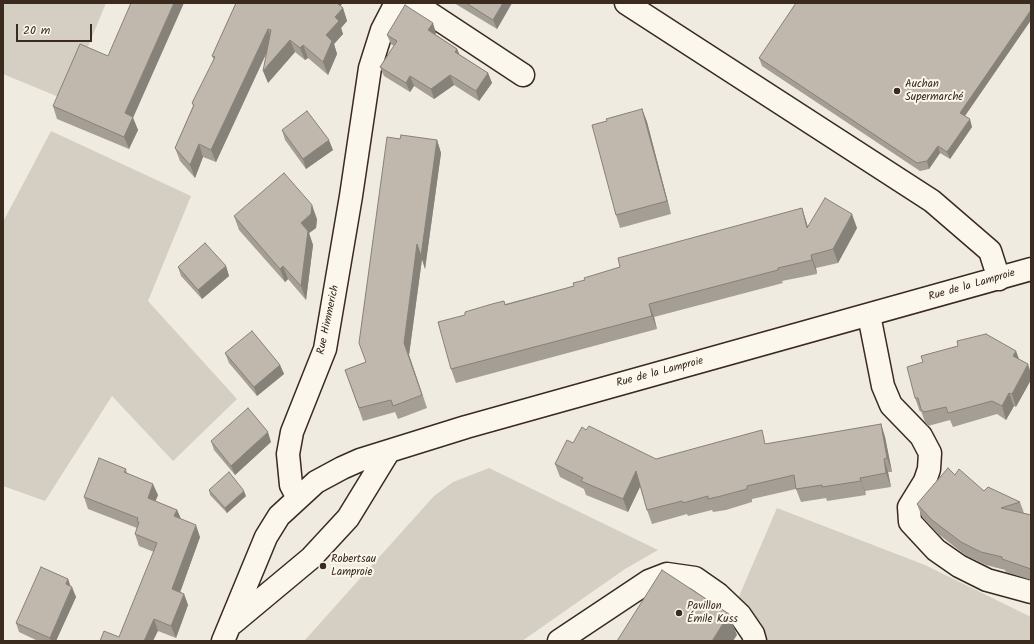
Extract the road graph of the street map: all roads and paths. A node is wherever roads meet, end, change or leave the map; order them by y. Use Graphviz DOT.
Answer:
graph roads {
  1 [pos="396,3"];
  2 [pos="414,3"];
  3 [pos="626,3"];
  4 [pos="523,75"];
  5 [pos="1031,269"];
  6 [pos="1000,279"];
  7 [pos="869,315"];
  8 [pos="389,451"];
  9 [pos="298,498"];
  10 [pos="1031,592"];
  11 [pos="227,633"];
  12 [pos="559,641"];
  13 [pos="755,641"];
  1 -- 9 [label="street, Rue Himmerich"];
  2 -- 4 [label="street"];
  3 -- 6 [label="street"];
  5 -- 6 [label="street, Rue de la Lamproie"];
  6 -- 7 [label="street, Rue de la Lamproie"];
  7 -- 8 [label="street, Rue de la Lamproie"];
  7 -- 10 [label="street"];
  8 -- 9 [label="street, Rue de la Lamproie"];
  8 -- 11 [label="street"];
  9 -- 11 [label="street"];
  12 -- 13 [label="street"];
}
